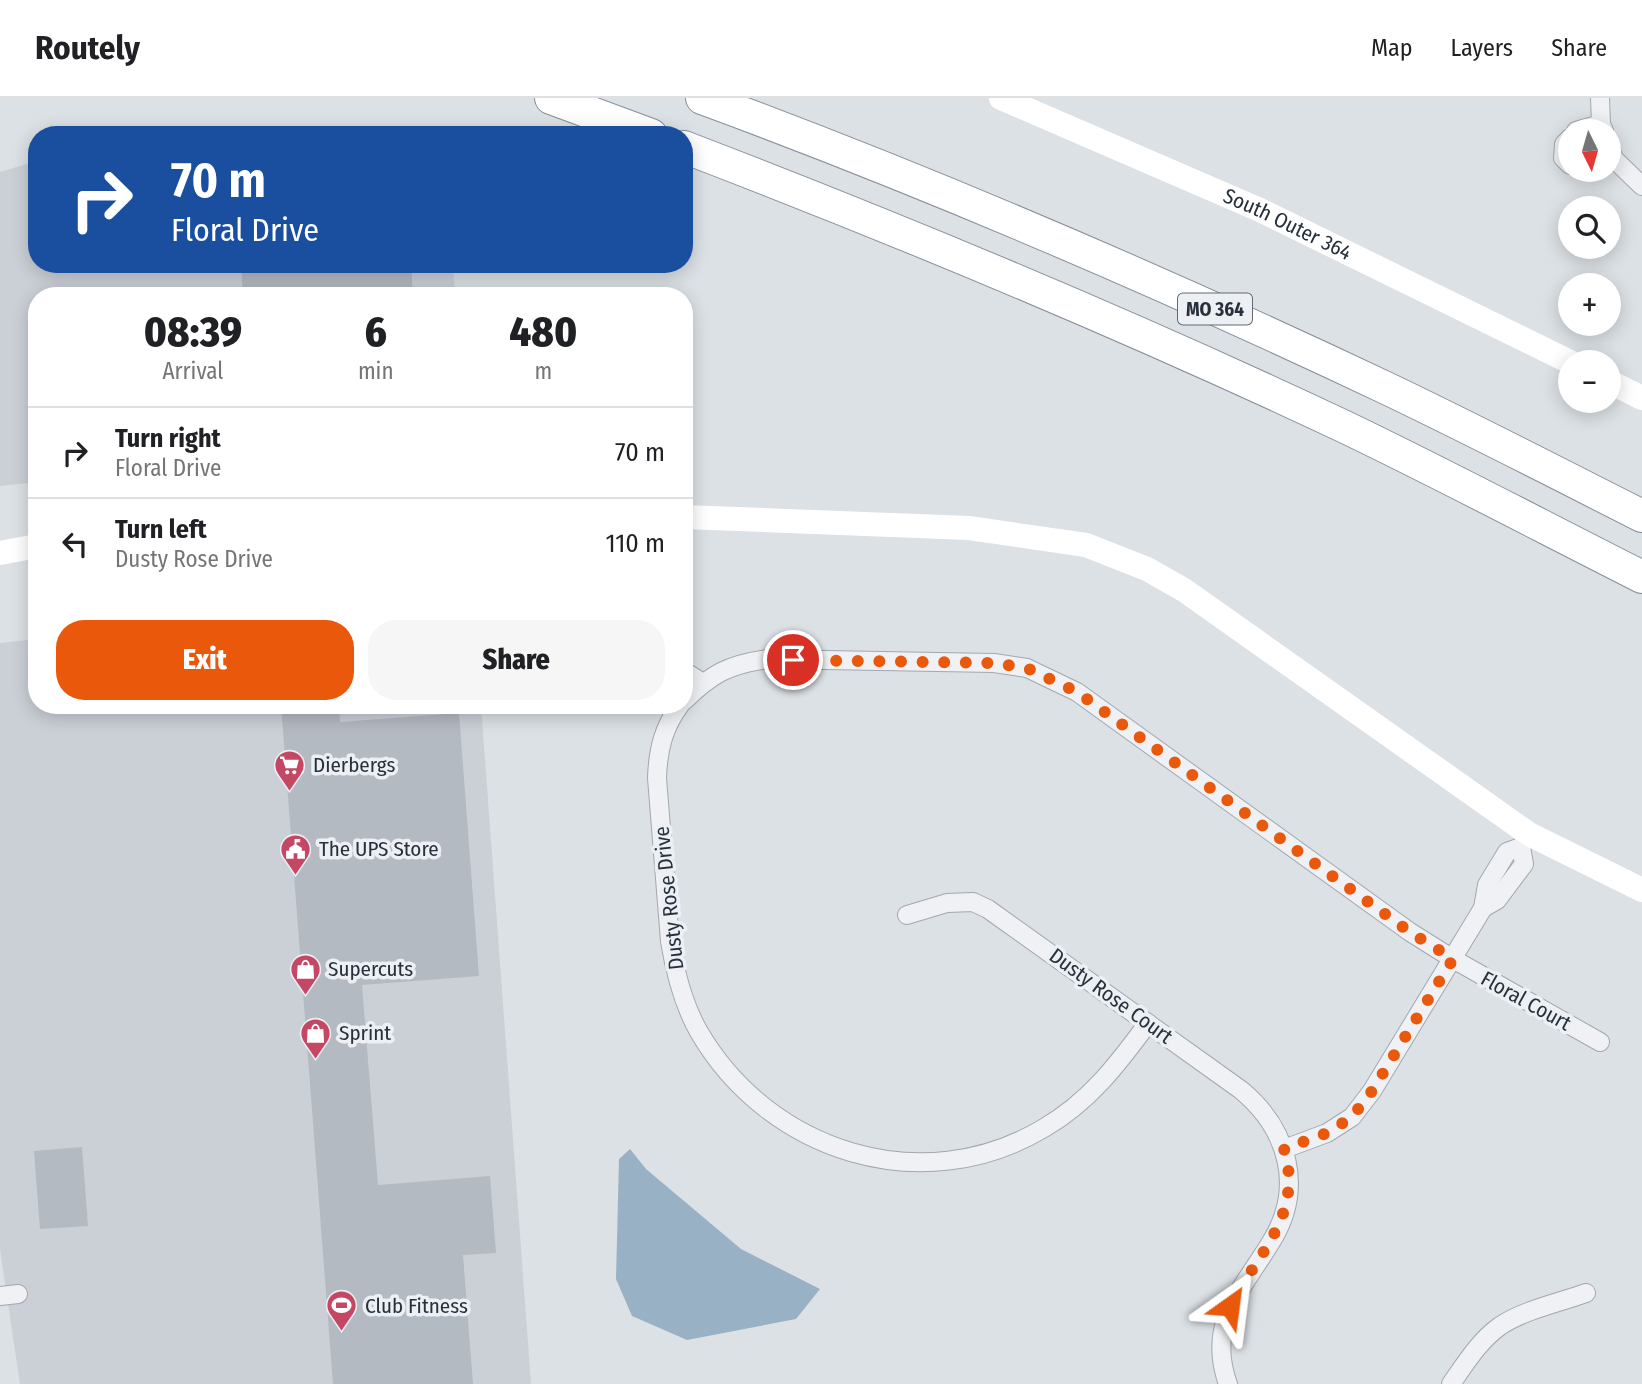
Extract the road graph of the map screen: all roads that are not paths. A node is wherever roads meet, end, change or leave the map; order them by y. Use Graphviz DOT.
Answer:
graph roads {
  1 [pos="551,98"];
  2 [pos="702,98"];
  3 [pos="1001,98"];
  4 [pos="1600,98"];
  5 [pos="1601,119"];
  6 [pos="627,126"];
  7 [pos="693,152"];
  8 [pos="1621,169"];
  9 [pos="1642,186"];
  10 [pos="1558,356"];
  11 [pos="1623,383"];
  12 [pos="1642,398"];
  13 [pos="1642,516"];
  14 [pos="693,517"];
  15 [pos="28,547"];
  16 [pos="0,553"];
  17 [pos="1642,577"];
  18 [pos="693,677"];
  19 [pos="703,683"];
  20 [pos="693,692"];
  21 [pos="670,714"];
  22 [pos="1525,840"];
  23 [pos="1642,890"];
  24 [pos="907,915"];
  25 [pos="1453,959"];
  26 [pos="1148,1023"];
  27 [pos="1600,1042"];
  28 [pos="1284,1149"];
  29 [pos="1586,1293"];
  30 [pos="1228,1384"];
  31 [pos="1451,1384"];
  1 -- 6 [label="highway"];
  2 -- 13 [label="highway, MO 364"];
  3 -- 10 [label="main road, South Outer 364"];
  4 -- 5 [label="street"];
  7 -- 17 [label="highway, MO 364"];
  8 -- 9 [label="street"];
  11 -- 12 [label="main road"];
  14 -- 22 [label="main road"];
  15 -- 16 [label="main road"];
  18 -- 19 [label="street"];
  19 -- 20 [label="street"];
  19 -- 25 [label="street"];
  21 -- 26 [label="street, Dusty Rose Drive"];
  22 -- 23 [label="main road"];
  22 -- 25 [label="street"];
  24 -- 26 [label="street, Dusty Rose Court"];
  25 -- 27 [label="street, Floral Court"];
  25 -- 28 [label="street"];
  26 -- 28 [label="street, Dusty Rose Court"];
  28 -- 30 [label="street, Dusty Rose Court"];
  29 -- 31 [label="street"];
}
